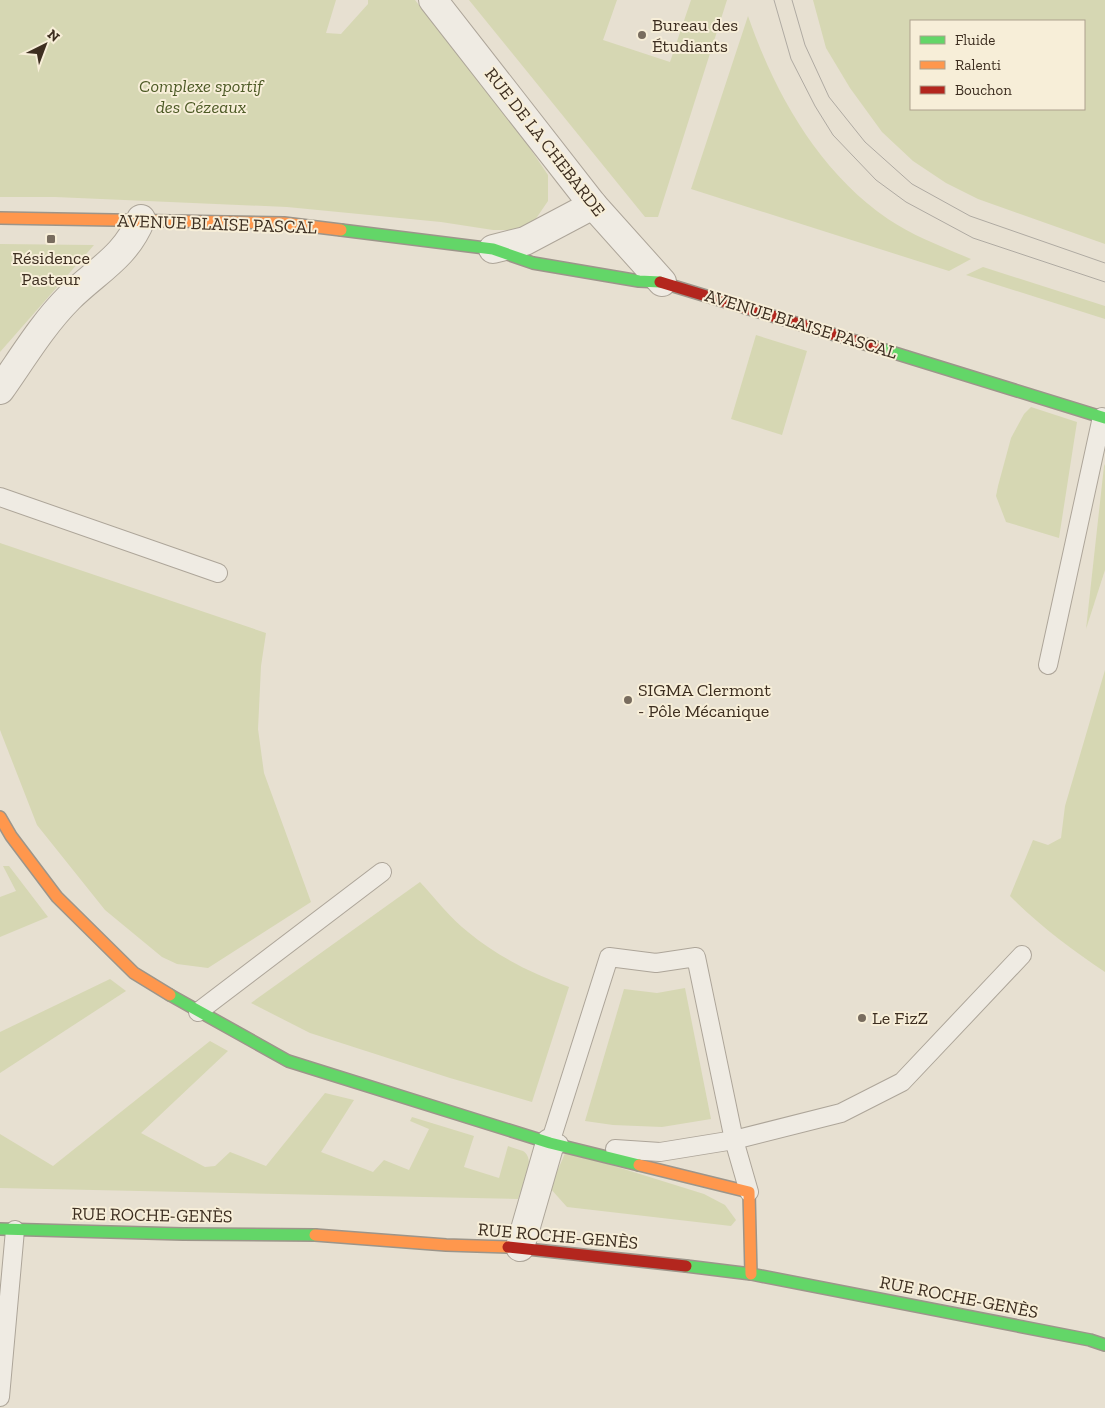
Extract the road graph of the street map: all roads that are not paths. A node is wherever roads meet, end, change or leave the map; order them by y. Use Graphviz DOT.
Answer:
graph roads {
  1 [pos="432,0"];
  2 [pos="593,204"];
  3 [pos="0,218"];
  4 [pos="141,220"];
  5 [pos="493,249"];
  6 [pos="662,282"];
  7 [pos="0,390"];
  8 [pos="1104,417"];
  9 [pos="0,497"];
  10 [pos="218,573"];
  11 [pos="1048,665"];
  12 [pos="0,817"];
  13 [pos="382,872"];
  14 [pos="1022,955"];
  15 [pos="198,1012"];
  16 [pos="734,1140"];
  17 [pos="550,1143"];
  18 [pos="749,1192"];
  19 [pos="8,1230"];
  20 [pos="520,1247"];
  21 [pos="751,1274"];
  22 [pos="1105,1344"];
  23 [pos="0,1396"];
  1 -- 2 [label="street, RUE DE LA CHEBARDE"];
  2 -- 5 [label="street, AVENUE BLAISE PASCAL"];
  2 -- 6 [label="street, RUE DE LA CHEBARDE"];
  3 -- 4 [label="street, AVENUE BLAISE PASCAL"];
  4 -- 5 [label="street, AVENUE BLAISE PASCAL"];
  4 -- 7 [label="street"];
  5 -- 6 [label="street, AVENUE BLAISE PASCAL"];
  6 -- 8 [label="street, AVENUE BLAISE PASCAL"];
  8 -- 11 [label="lane"];
  9 -- 10 [label="lane"];
  12 -- 15 [label="street"];
  13 -- 15 [label="lane"];
  14 -- 16 [label="lane"];
  15 -- 17 [label="street"];
  16 -- 17 [label="lane"];
  16 -- 17 [label="lane"];
  16 -- 18 [label="lane"];
  17 -- 18 [label="street"];
  17 -- 20 [label="street"];
  18 -- 21 [label="street"];
  19 -- 20 [label="street, RUE ROCHE-GENÈS"];
  19 -- 23 [label="lane"];
  20 -- 21 [label="street, RUE ROCHE-GENÈS"];
  21 -- 22 [label="street, RUE ROCHE-GENÈS"];
}
